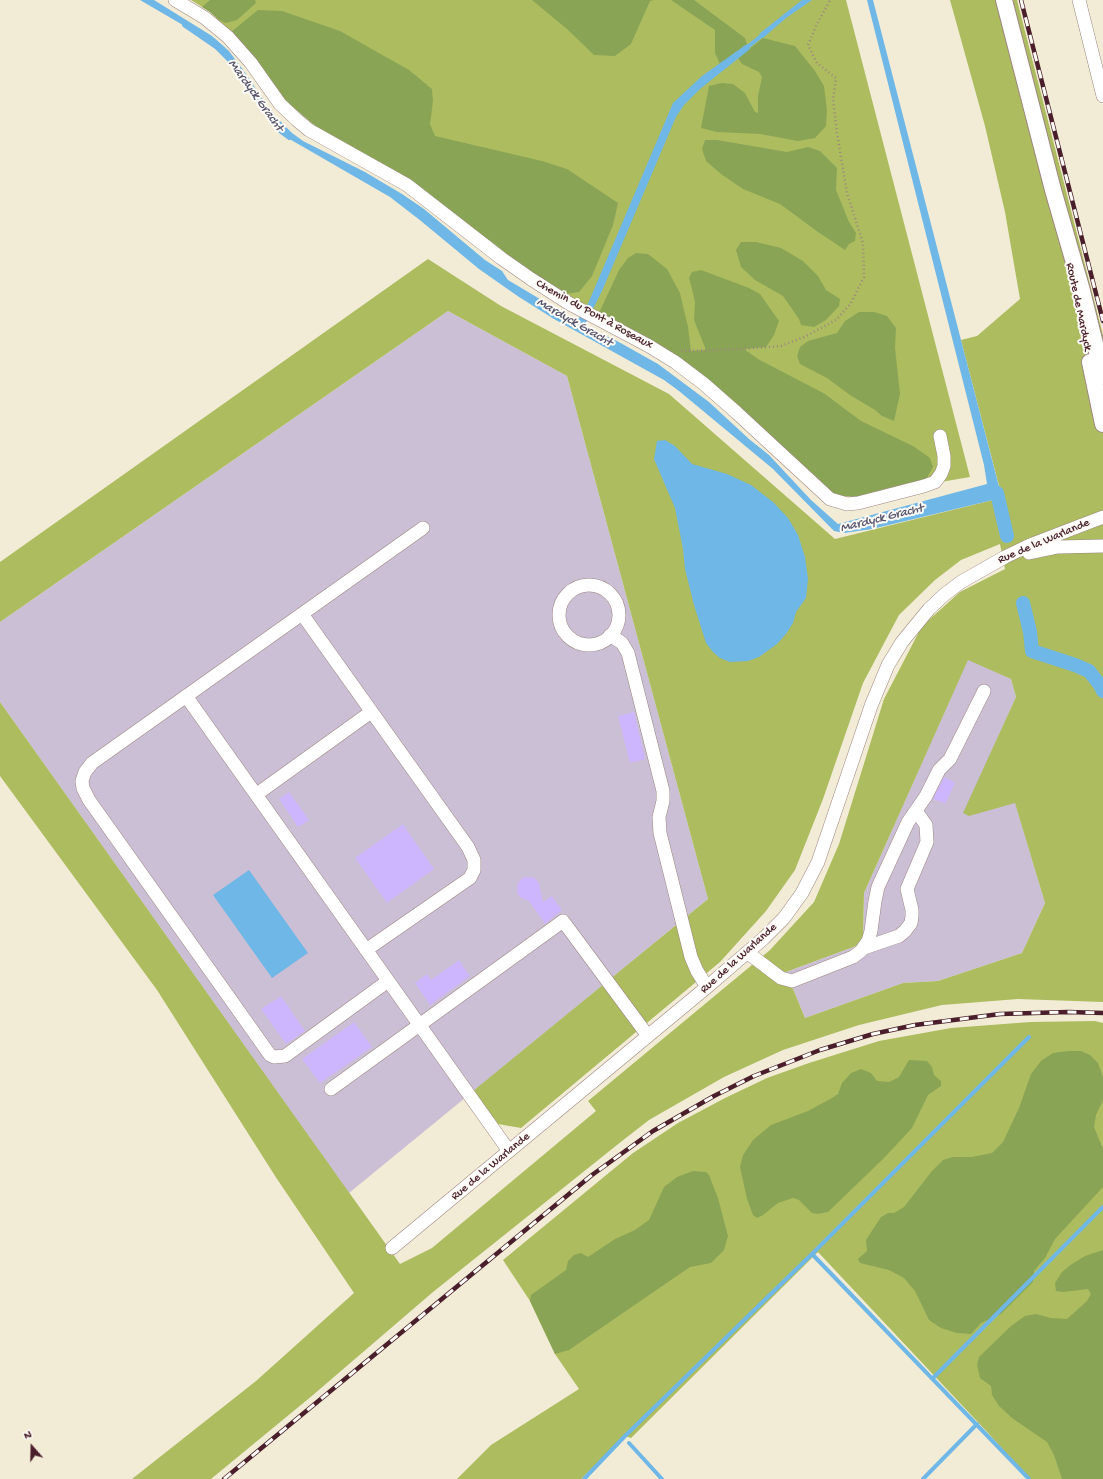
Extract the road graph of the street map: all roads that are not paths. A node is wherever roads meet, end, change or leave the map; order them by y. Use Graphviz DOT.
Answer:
graph roads {
  1 [pos="175,0"];
  2 [pos="1004,0"];
  3 [pos="1078,0"];
  4 [pos="1103,96"];
  5 [pos="1053,190"];
  6 [pos="1103,376"];
  7 [pos="1103,424"];
  8 [pos="940,436"];
  9 [pos="1103,517"];
  10 [pos="423,528"];
  11 [pos="1103,546"];
  12 [pos="986,568"];
  13 [pos="302,614"];
  14 [pos="610,635"];
  15 [pos="984,691"];
  16 [pos="186,696"];
  17 [pos="371,712"];
  18 [pos="257,794"];
  19 [pos="916,811"];
  20 [pos="864,948"];
  21 [pos="366,950"];
  22 [pos="748,953"];
  23 [pos="388,981"];
  24 [pos="707,987"];
  25 [pos="419,1026"];
  26 [pos="648,1036"];
  27 [pos="331,1089"];
  28 [pos="509,1152"];
  29 [pos="392,1248"];
  1 -- 8 [label="street, Chemin du Pont à Roseaux"];
  2 -- 5 [label="main road, Route de Mardyck"];
  3 -- 4 [label="street"];
  5 -- 6 [label="main road, Route de Mardyck"];
  5 -- 7 [label="main road, Route de Mardyck"];
  9 -- 12 [label="street, Rue de la Warlande"];
  10 -- 13 [label="street"];
  11 -- 12 [label="street, Rue de la Warlande"];
  12 -- 22 [label="street, Rue de la Warlande"];
  13 -- 16 [label="street"];
  13 -- 17 [label="street"];
  14 -- 14 [label="street"];
  14 -- 24 [label="street"];
  15 -- 19 [label="street"];
  16 -- 18 [label="street"];
  16 -- 23 [label="street"];
  17 -- 18 [label="street"];
  17 -- 21 [label="street"];
  18 -- 21 [label="street"];
  19 -- 20 [label="street"];
  19 -- 20 [label="street"];
  20 -- 22 [label="street"];
  21 -- 23 [label="street"];
  22 -- 24 [label="street, Rue de la Warlande"];
  23 -- 25 [label="street"];
  24 -- 26 [label="street, Rue de la Warlande"];
  25 -- 26 [label="street"];
  25 -- 27 [label="street"];
  25 -- 28 [label="street"];
  26 -- 28 [label="street, Rue de la Warlande"];
  28 -- 29 [label="street, Rue de la Warlande"];
}
